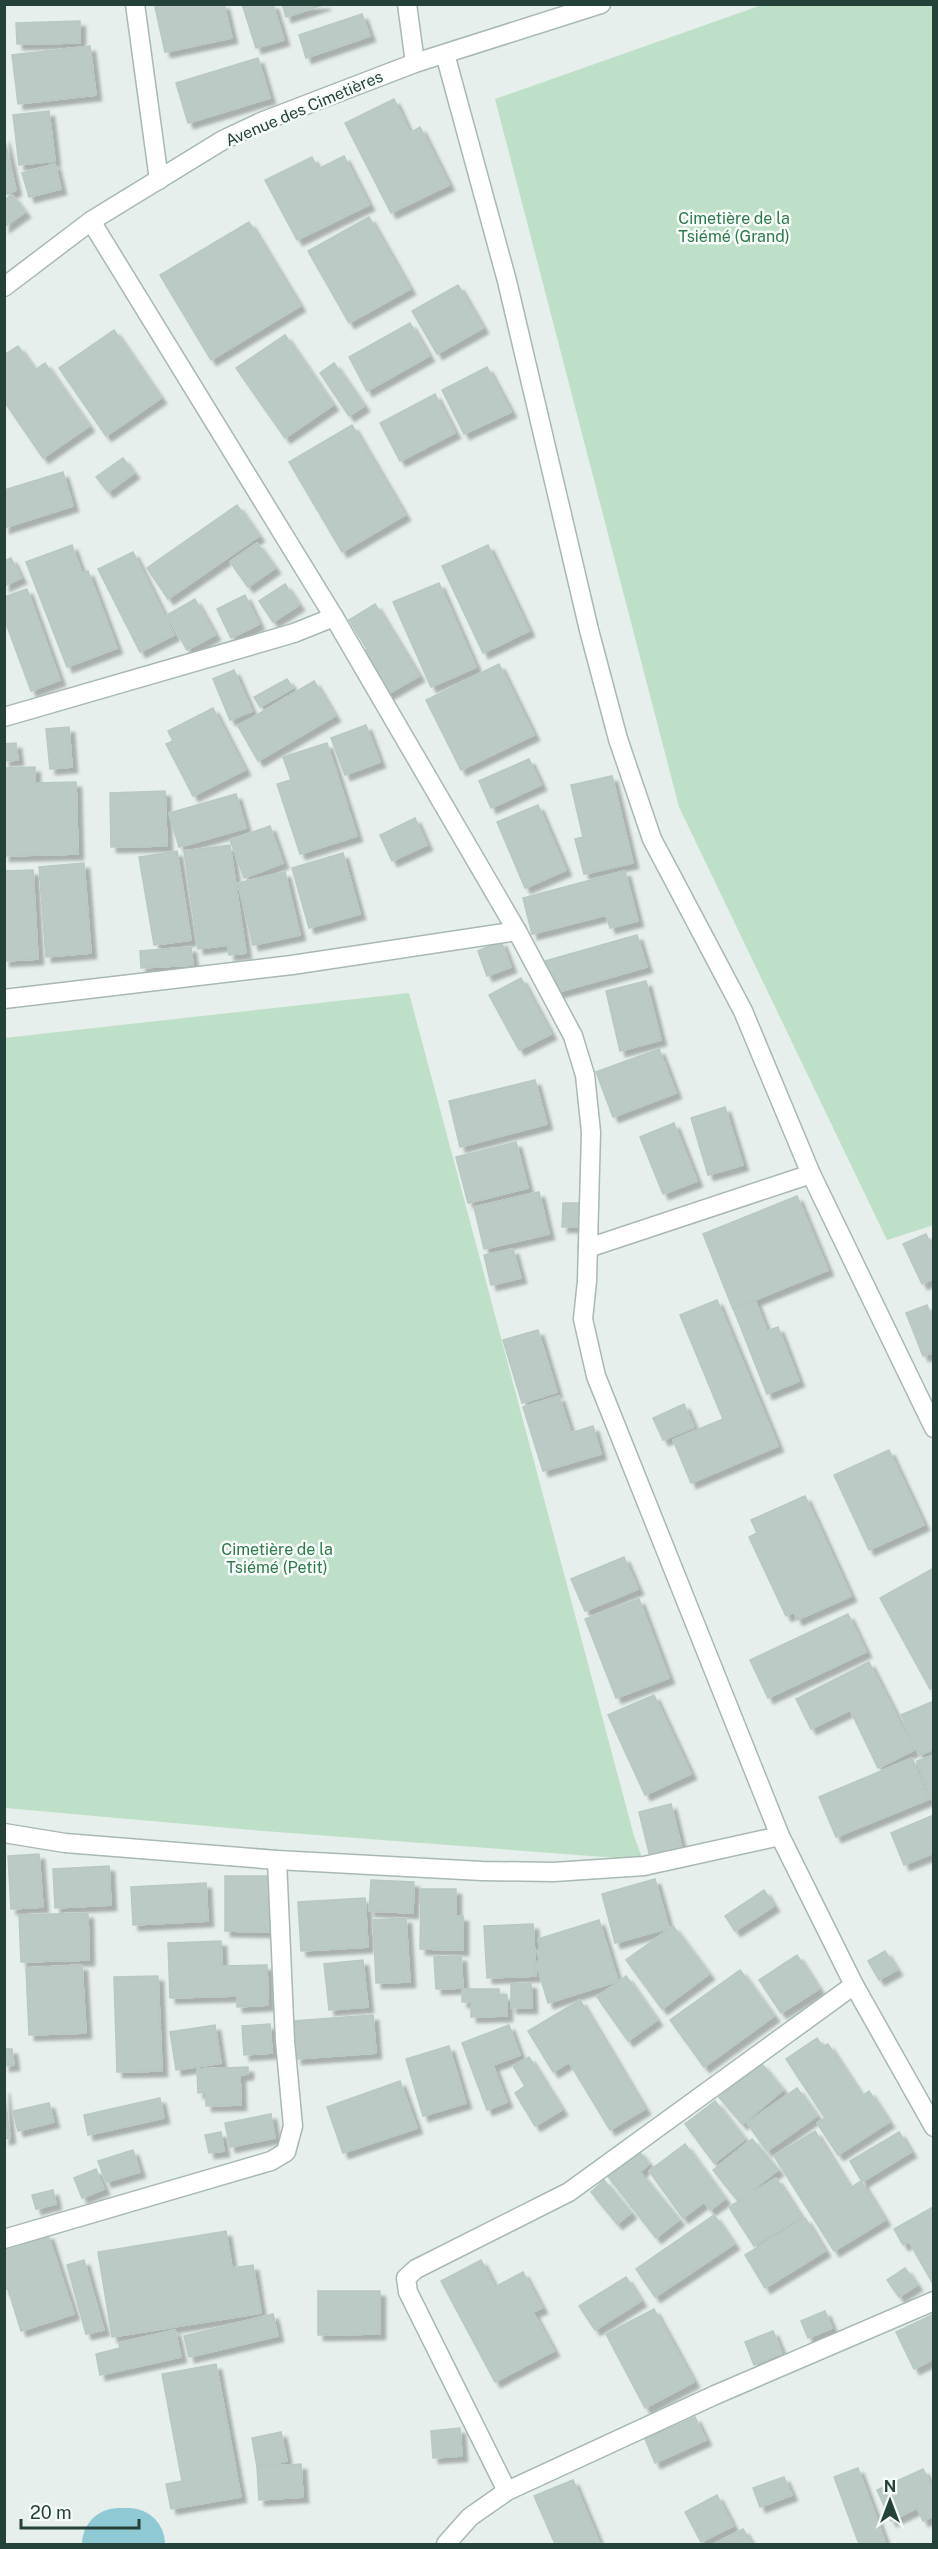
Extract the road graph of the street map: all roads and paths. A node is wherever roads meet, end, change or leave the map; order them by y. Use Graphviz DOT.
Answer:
graph roads {
  1 [pos="135,4"];
  2 [pos="407,4"];
  3 [pos="601,4"];
  4 [pos="445,54"];
  5 [pos="415,63"];
  6 [pos="159,180"];
  7 [pos="91,221"];
  8 [pos="4,287"];
  9 [pos="333,617"];
  10 [pos="4,717"];
  11 [pos="517,931"];
  12 [pos="4,999"];
  13 [pos="811,1174"];
  14 [pos="588,1248"];
  15 [pos="933,1428"];
  16 [pos="4,1833"];
  17 [pos="780,1836"];
  18 [pos="277,1860"];
  19 [pos="854,1985"];
  20 [pos="933,2127"];
  21 [pos="4,2239"];
  22 [pos="933,2301"];
  23 [pos="507,2491"];
  24 [pos="446,2544"];
  1 -- 6 [label="street"];
  2 -- 5 [label="street"];
  3 -- 4 [label="street, Avenue des Cimetières"];
  4 -- 5 [label="street, Avenue des Cimetières"];
  4 -- 13 [label="street"];
  5 -- 6 [label="street, Avenue des Cimetières"];
  6 -- 7 [label="street, Avenue des Cimetières"];
  7 -- 8 [label="street, Avenue des Cimetières"];
  7 -- 9 [label="street"];
  9 -- 10 [label="street"];
  9 -- 11 [label="street"];
  11 -- 12 [label="street"];
  11 -- 14 [label="street"];
  13 -- 14 [label="street"];
  13 -- 15 [label="street"];
  14 -- 17 [label="street"];
  16 -- 18 [label="street"];
  17 -- 18 [label="street"];
  17 -- 19 [label="street"];
  18 -- 21 [label="street"];
  19 -- 20 [label="street"];
  19 -- 23 [label="street"];
  22 -- 23 [label="street"];
  23 -- 24 [label="street"];
}
